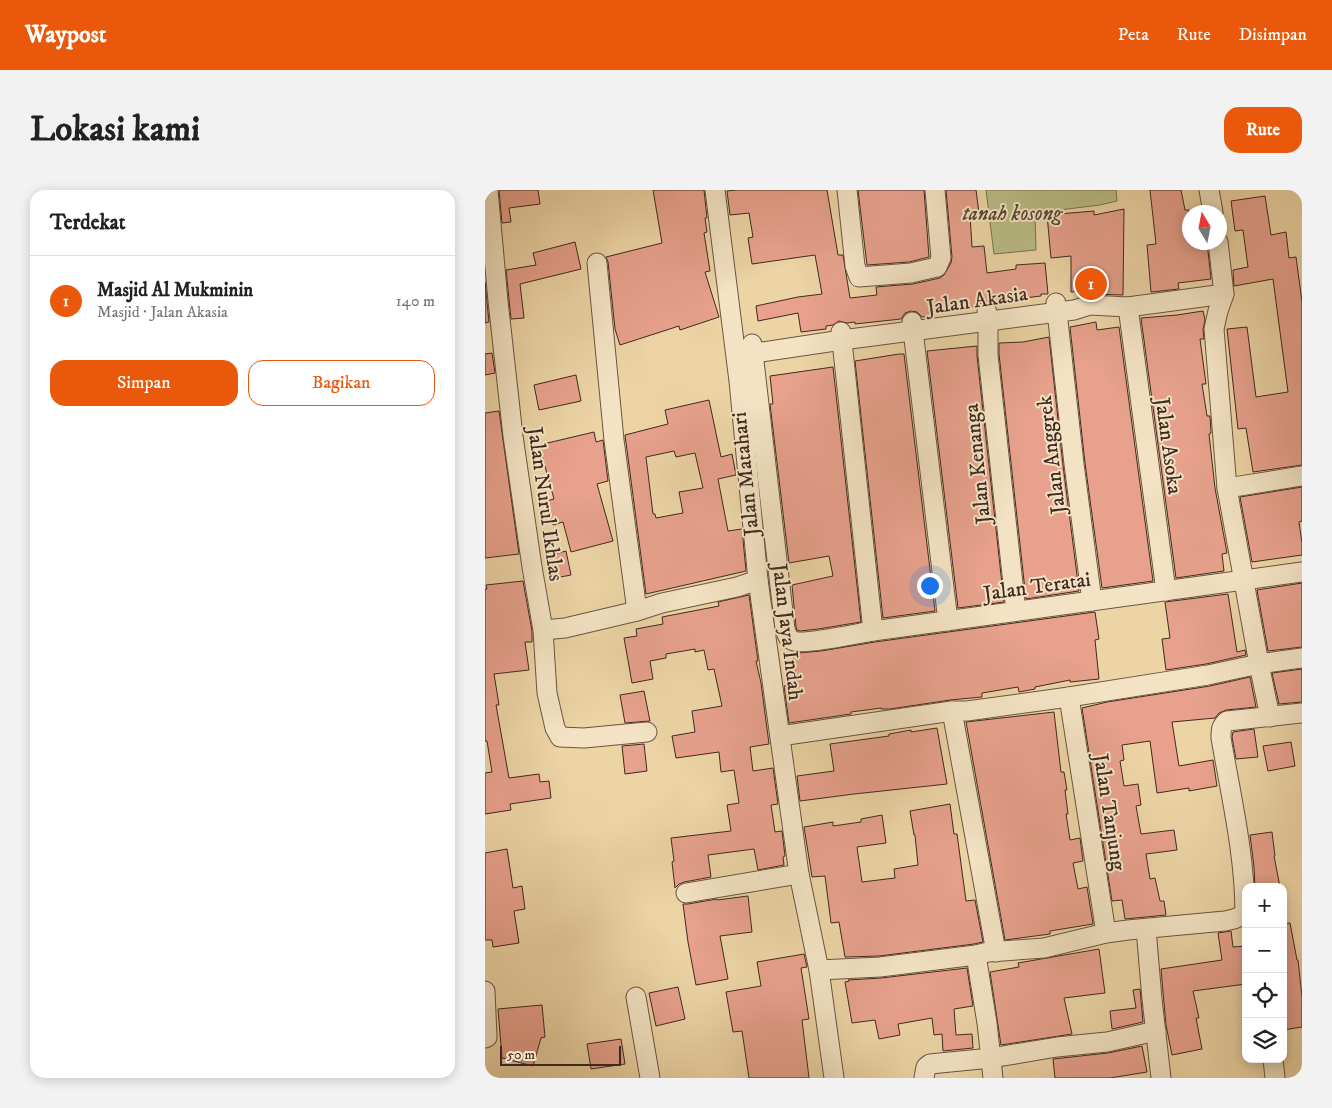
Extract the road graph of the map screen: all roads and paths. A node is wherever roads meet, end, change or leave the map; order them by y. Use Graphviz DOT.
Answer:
graph roads {
  1 [pos="488,190"];
  2 [pos="715,190"];
  3 [pos="847,190"];
  4 [pos="935,190"];
  5 [pos="1209,190"];
  6 [pos="1212,205"];
  7 [pos="1219,250"];
  8 [pos="597,263"];
  9 [pos="1224,294"];
  10 [pos="1069,306"];
  11 [pos="1128,307"];
  12 [pos="988,316"];
  13 [pos="913,327"];
  14 [pos="841,336"];
  15 [pos="744,350"];
  16 [pos="1302,476"];
  17 [pos="1227,488"];
  18 [pos="1302,572"];
  19 [pos="758,580"];
  20 [pos="1243,580"];
  21 [pos="1166,590"];
  22 [pos="1092,601"];
  23 [pos="637,611"];
  24 [pos="1016,611"];
  25 [pos="949,621"];
  26 [pos="785,629"];
  27 [pos="543,630"];
  28 [pos="873,631"];
  29 [pos="1302,658"];
  30 [pos="1259,664"];
  31 [pos="1069,697"];
  32 [pos="952,711"];
  33 [pos="1302,713"];
  34 [pos="1270,717"];
  35 [pos="647,732"];
  36 [pos="780,736"];
  37 [pos="799,874"];
  38 [pos="1244,883"];
  39 [pos="686,893"];
  40 [pos="1242,915"];
  41 [pos="1146,929"];
  42 [pos="1106,933"];
  43 [pos="996,952"];
  44 [pos="976,955"];
  45 [pos="819,970"];
  46 [pos="485,991"];
  47 [pos="636,997"];
  48 [pos="1156,1031"];
  49 [pos="486,1037"];
  50 [pos="991,1058"];
  51 [pos="1273,1063"];
  52 [pos="650,1078"];
  53 [pos="834,1078"];
  54 [pos="924,1078"];
  55 [pos="993,1078"];
  56 [pos="1161,1078"];
  57 [pos="1275,1078"];
  1 -- 27 [label="street, Jalan Nurul Ikhlas"];
  2 -- 15 [label="street, Jalan Jaya Indah"];
  3 -- 4 [label="street"];
  5 -- 6 [label="street"];
  7 -- 9 [label="street"];
  8 -- 23 [label="street"];
  9 -- 11 [label="street, Jalan Akasia"];
  9 -- 17 [label="street"];
  10 -- 11 [label="street, Jalan Akasia"];
  10 -- 12 [label="street, Jalan Akasia"];
  10 -- 22 [label="street, Jalan Anggrek"];
  11 -- 21 [label="street, Jalan Asoka"];
  12 -- 13 [label="street, Jalan Akasia"];
  12 -- 24 [label="street, Jalan Kenanga"];
  13 -- 14 [label="street, Jalan Akasia"];
  13 -- 25 [label="street"];
  14 -- 15 [label="street, Jalan Akasia"];
  14 -- 28 [label="street"];
  15 -- 19 [label="street, Jalan Jaya Indah"];
  15 -- 26 [label="street, Jalan Matahari"];
  16 -- 17 [label="street"];
  17 -- 20 [label="street"];
  18 -- 20 [label="street, Jalan Teratai"];
  19 -- 23 [label="street"];
  19 -- 36 [label="street, Jalan Jaya Indah"];
  20 -- 21 [label="street, Jalan Teratai"];
  20 -- 30 [label="street"];
  21 -- 22 [label="street, Jalan Teratai"];
  22 -- 24 [label="street, Jalan Teratai"];
  23 -- 27 [label="street"];
  24 -- 25 [label="street, Jalan Teratai"];
  25 -- 28 [label="street, Jalan Teratai"];
  26 -- 28 [label="street, Jalan Teratai"];
  27 -- 35 [label="street, Jalan Nurul Ikhlas"];
  29 -- 30 [label="street"];
  30 -- 31 [label="street"];
  30 -- 34 [label="street"];
  31 -- 32 [label="street"];
  31 -- 42 [label="street, Jalan Tanjung"];
  32 -- 36 [label="street"];
  32 -- 43 [label="street"];
  33 -- 34 [label="street"];
  34 -- 38 [label="street"];
  36 -- 37 [label="street, Jalan Jaya Indah"];
  37 -- 39 [label="street"];
  37 -- 45 [label="street, Jalan Jaya Indah"];
  40 -- 41 [label="street"];
  41 -- 42 [label="street"];
  41 -- 48 [label="street"];
  42 -- 43 [label="street"];
  43 -- 44 [label="street"];
  44 -- 45 [label="street"];
  44 -- 50 [label="street"];
  45 -- 53 [label="street, Jalan Jaya Indah"];
  46 -- 49 [label="street"];
  47 -- 52 [label="street"];
  48 -- 50 [label="street"];
  48 -- 56 [label="street"];
  50 -- 54 [label="street"];
  50 -- 55 [label="street"];
  51 -- 57 [label="street"];
}
